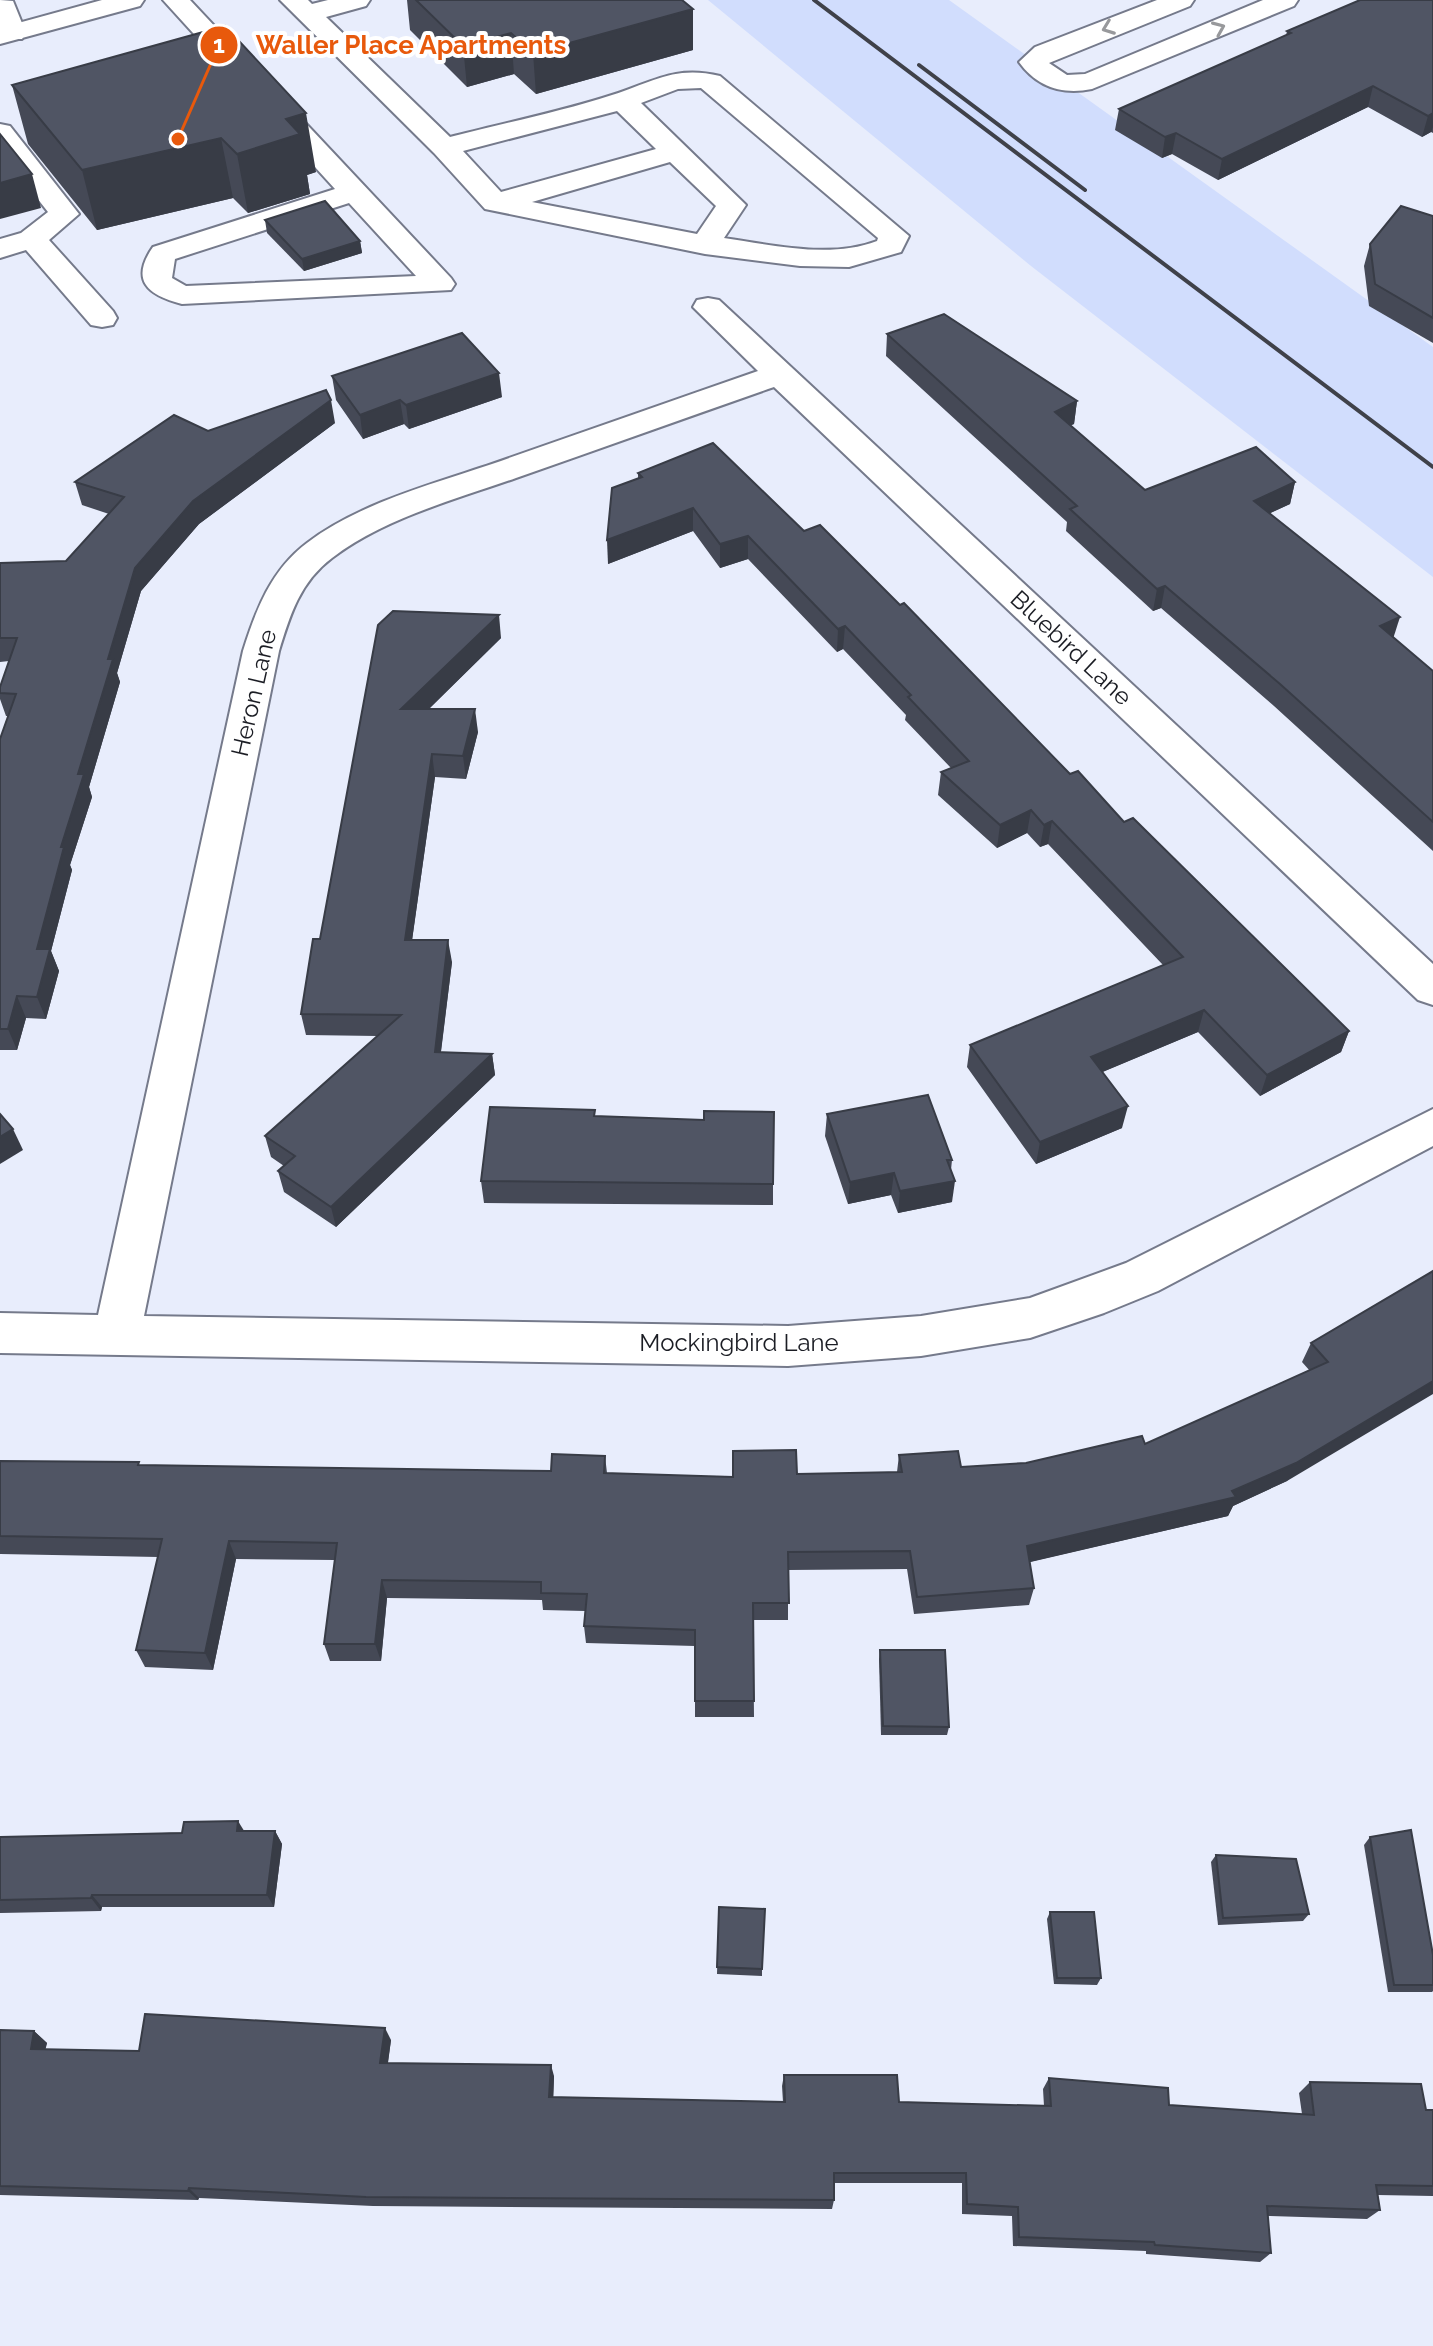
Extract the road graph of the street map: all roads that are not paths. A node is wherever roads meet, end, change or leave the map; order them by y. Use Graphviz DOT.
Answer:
graph roads {
  1 [pos="131,0"];
  2 [pos="176,0"];
  3 [pos="357,0"];
  4 [pos="1181,0"];
  5 [pos="1285,0"];
  6 [pos="0,1"];
  7 [pos="300,7"];
  8 [pos="7,34"];
  9 [pos="216,43"];
  10 [pos="188,51"];
  11 [pos="623,101"];
  12 [pos="0,132"];
  13 [pos="444,147"];
  14 [pos="676,152"];
  15 [pos="354,192"];
  16 [pos="495,203"];
  17 [pos="32,239"];
  18 [pos="705,245"];
  19 [pos="0,249"];
  20 [pos="708,307"];
  21 [pos="102,318"];
  22 [pos="780,374"];
  23 [pos="1433,989"];
  24 [pos="1433,1126"];
  25 [pos="0,1333"];
  26 [pos="117,1335"];
  1 -- 8 [label="street"];
  2 -- 9 [label="street"];
  3 -- 7 [label="street"];
  4 -- 5 [label="street, one-way"];
  6 -- 8 [label="street"];
  7 -- 13 [label="street"];
  9 -- 10 [label="street"];
  9 -- 15 [label="street"];
  11 -- 13 [label="street"];
  11 -- 14 [label="street"];
  11 -- 18 [label="street"];
  12 -- 17 [label="street"];
  13 -- 16 [label="street"];
  14 -- 16 [label="street"];
  14 -- 18 [label="street"];
  15 -- 15 [label="street"];
  16 -- 18 [label="street"];
  17 -- 19 [label="street"];
  17 -- 21 [label="street"];
  20 -- 22 [label="street, Bluebird Lane"];
  22 -- 23 [label="street, Bluebird Lane"];
  22 -- 26 [label="street, Heron Lane"];
  24 -- 26 [label="street, Mockingbird Lane"];
  25 -- 26 [label="street, Mockingbird Lane"];
}
